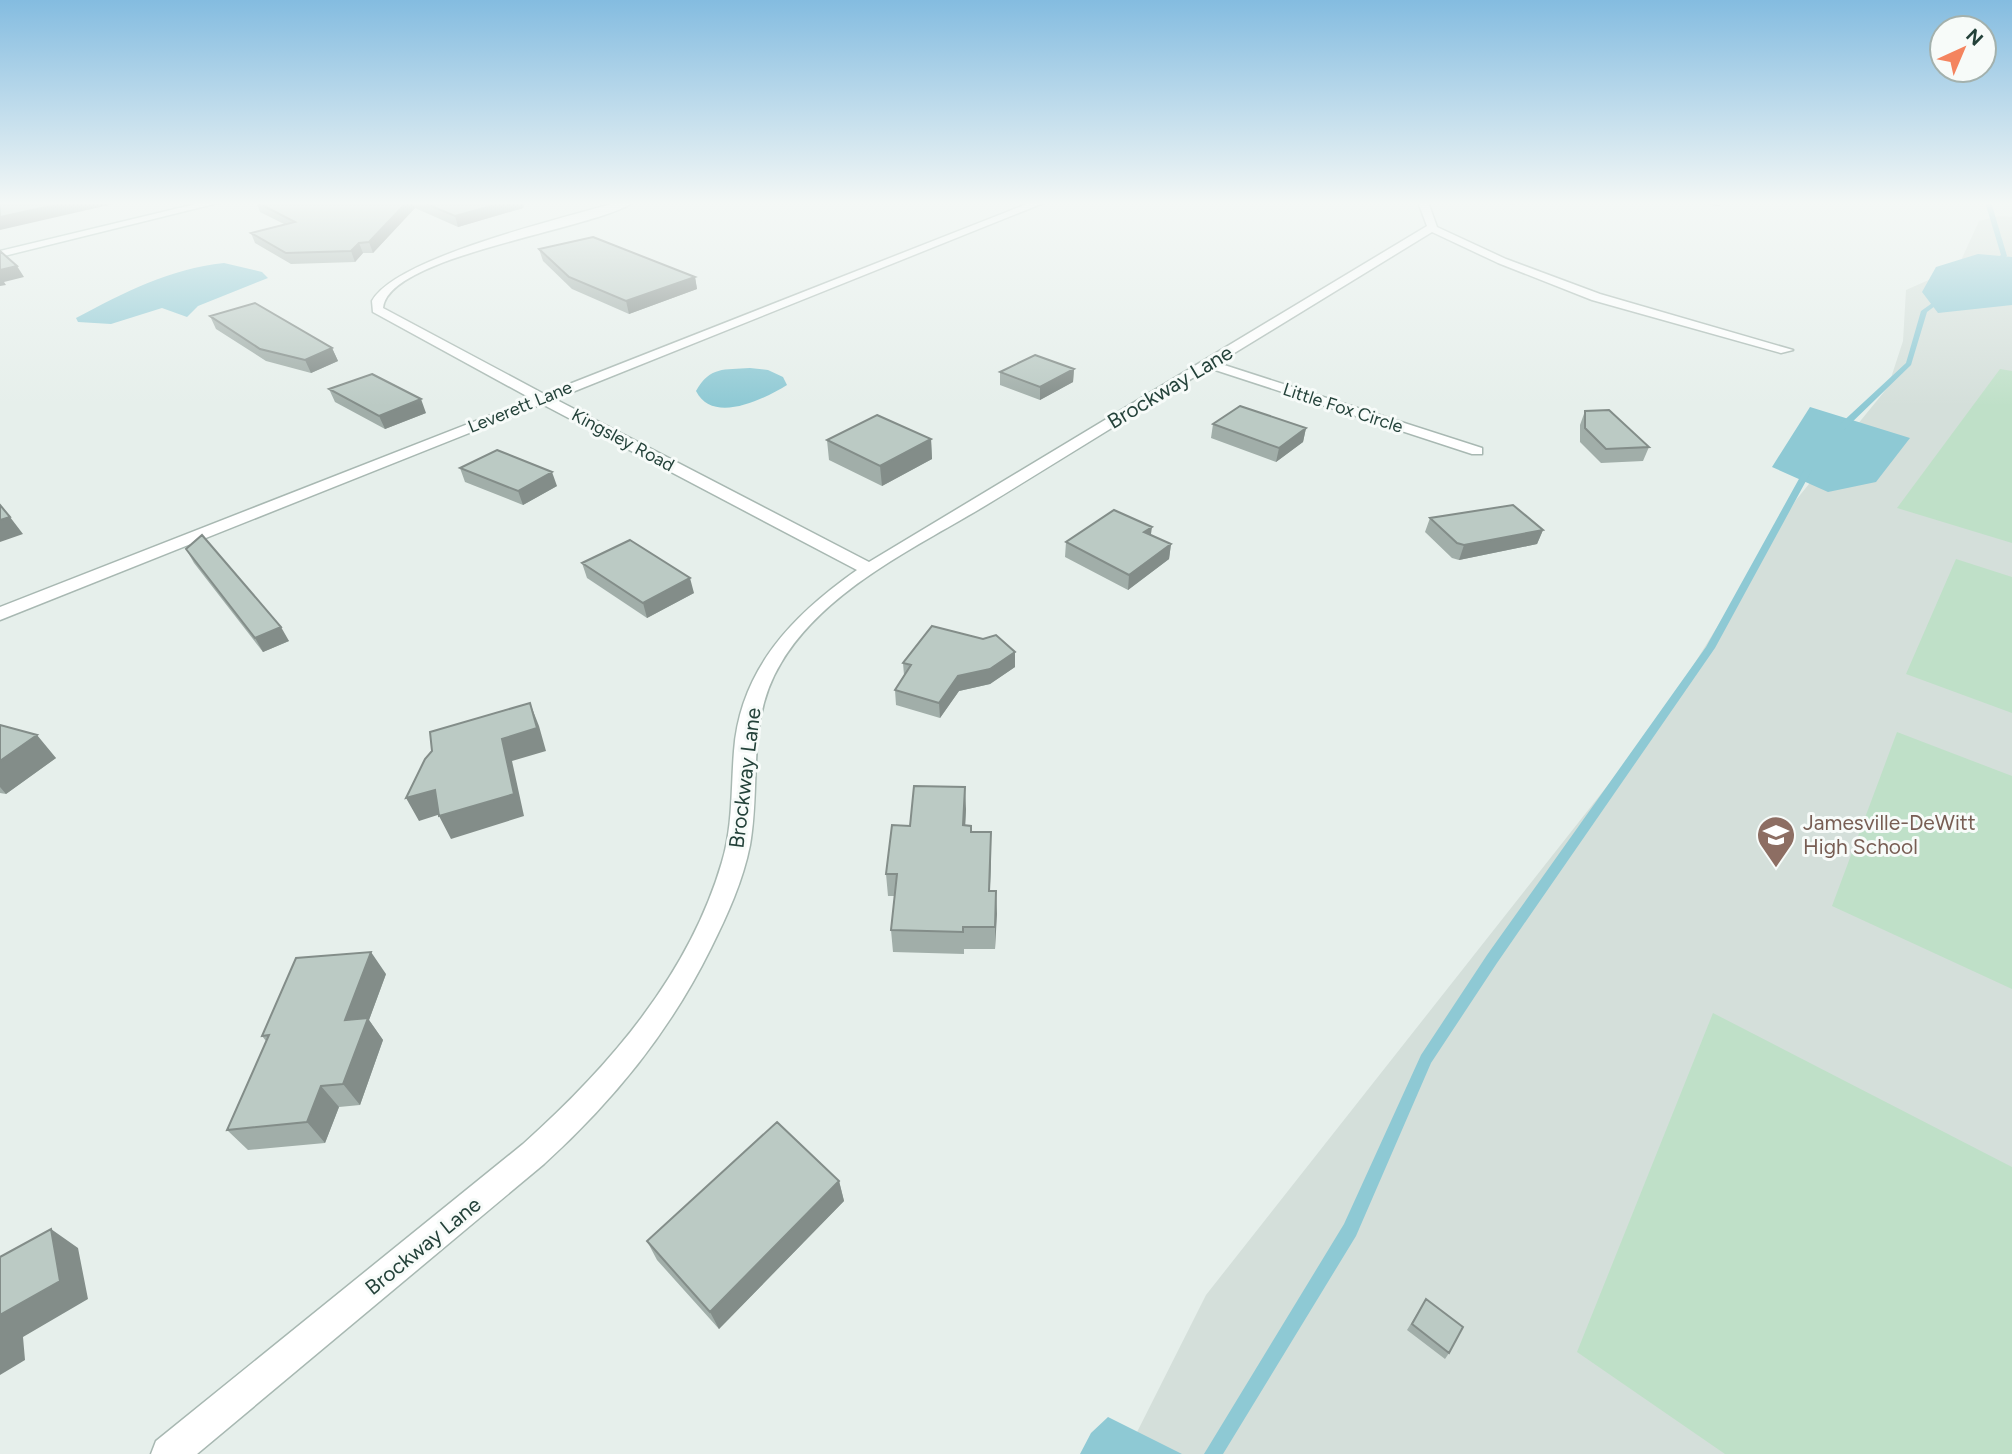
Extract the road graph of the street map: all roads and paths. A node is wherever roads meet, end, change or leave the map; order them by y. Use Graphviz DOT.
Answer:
graph roads {
  1 [pos="417,270"];
  2 [pos="869,270"];
  3 [pos="1363,270"];
  4 [pos="1525,270"];
  5 [pos="1786,350"];
  6 [pos="1209,364"];
  7 [pos="543,398"];
  8 [pos="1477,451"];
  9 [pos="869,569"];
  10 [pos="0,614"];
  11 [pos="169,1454"];
  1 -- 7 [label="street, Kingsley Road"];
  2 -- 7 [label="street, Leverett Lane"];
  3 -- 6 [label="street, Brockway Lane"];
  4 -- 5 [label="street"];
  6 -- 8 [label="street, Little Fox Circle"];
  6 -- 9 [label="street, Brockway Lane"];
  7 -- 9 [label="street, Kingsley Road"];
  7 -- 10 [label="street, Leverett Lane"];
  9 -- 11 [label="street, Brockway Lane"];
}
